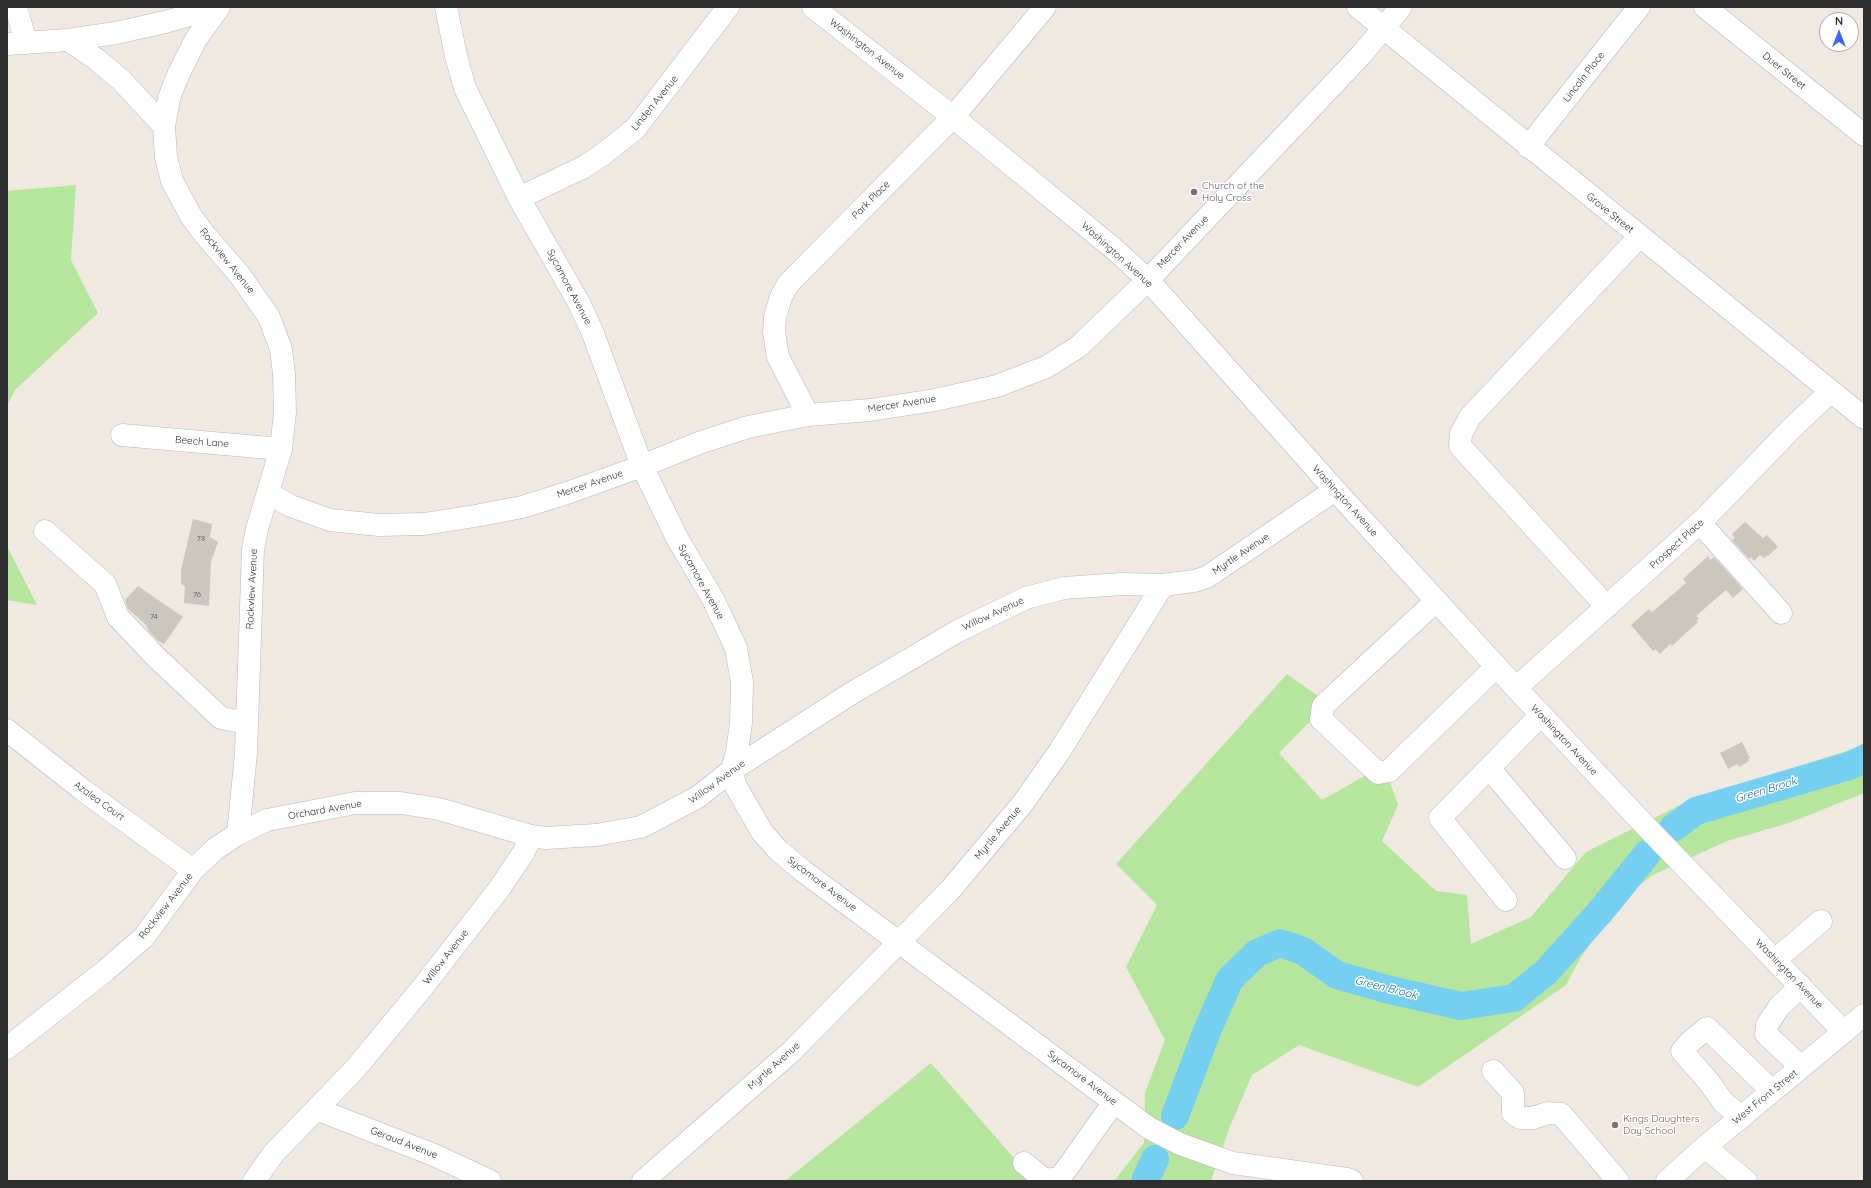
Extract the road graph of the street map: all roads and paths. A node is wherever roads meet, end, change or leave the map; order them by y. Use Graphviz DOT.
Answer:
graph roads {
  1 [pos="16,7"];
  2 [pos="218,7"];
  3 [pos="446,7"];
  4 [pos="728,7"];
  5 [pos="813,7"];
  6 [pos="1044,7"];
  7 [pos="1358,7"];
  8 [pos="1401,7"];
  9 [pos="1639,7"];
  10 [pos="1704,7"];
  11 [pos="1383,28"];
  12 [pos="68,40"];
  13 [pos="16,44"];
  14 [pos="953,117"];
  15 [pos="164,126"];
  16 [pos="1864,135"];
  17 [pos="1528,147"];
  18 [pos="519,198"];
  19 [pos="1639,237"];
  20 [pos="1148,280"];
  21 [pos="1830,392"];
  22 [pos="808,415"];
  23 [pos="1864,418"];
  24 [pos="122,435"];
  25 [pos="281,449"];
  26 [pos="642,466"];
  27 [pos="1335,490"];
  28 [pos="268,494"];
  29 [pos="1700,523"];
  30 [pos="45,531"];
  31 [pos="1163,585"];
  32 [pos="1436,601"];
  33 [pos="1606,607"];
  34 [pos="1781,613"];
  35 [pos="1496,667"];
  36 [pos="1516,688"];
  37 [pos="1542,715"];
  38 [pos="247,723"];
  39 [pos="7,730"];
  40 [pos="1489,768"];
  41 [pos="732,770"];
  42 [pos="238,834"];
  43 [pos="531,836"];
  44 [pos="1565,858"];
  45 [pos="194,870"];
  46 [pos="1506,900"];
  47 [pos="1820,921"];
  48 [pos="898,941"];
  49 [pos="1775,960"];
  50 [pos="1800,986"];
  51 [pos="1864,1015"];
  52 [pos="1844,1032"];
  53 [pos="7,1048"];
  54 [pos="1801,1067"];
  55 [pos="1493,1071"];
  56 [pos="1772,1091"];
  57 [pos="1114,1102"];
  58 [pos="316,1110"];
  59 [pos="1742,1117"];
  60 [pos="1705,1146"];
  61 [pos="1024,1163"];
  62 [pos="254,1181"];
  63 [pos="490,1181"];
  64 [pos="643,1181"];
  65 [pos="1352,1181"];
  66 [pos="1618,1181"];
  67 [pos="1667,1181"];
  68 [pos="1746,1181"];
  1 -- 13 [label="street"];
  2 -- 12 [label="street, Rockview Avenue"];
  2 -- 15 [label="street, Rockview Avenue"];
  3 -- 18 [label="street, Sycamore Avenue"];
  4 -- 18 [label="street, Linden Avenue"];
  5 -- 14 [label="street, Washington Avenue"];
  6 -- 14 [label="street, Park Place"];
  7 -- 11 [label="street, Grove Street"];
  8 -- 11 [label="street, Mercer Avenue"];
  9 -- 17 [label="street, Lincoln Place"];
  10 -- 16 [label="street, Duer Street"];
  11 -- 17 [label="street, Grove Street"];
  11 -- 20 [label="street, Mercer Avenue"];
  12 -- 13 [label="street, Rockview Avenue"];
  12 -- 15 [label="street"];
  14 -- 20 [label="street, Washington Avenue"];
  14 -- 22 [label="street, Park Place"];
  15 -- 25 [label="street, Rockview Avenue"];
  17 -- 19 [label="street, Grove Street"];
  18 -- 26 [label="street, Sycamore Avenue"];
  19 -- 21 [label="street, Grove Street"];
  19 -- 33 [label="street"];
  20 -- 22 [label="street, Mercer Avenue"];
  20 -- 27 [label="street, Washington Avenue"];
  21 -- 23 [label="street, Grove Street"];
  21 -- 29 [label="street, Prospect Place"];
  22 -- 26 [label="street, Mercer Avenue"];
  24 -- 25 [label="street, Beech Lane"];
  25 -- 28 [label="street, Rockview Avenue"];
  26 -- 28 [label="street, Mercer Avenue"];
  26 -- 41 [label="street, Sycamore Avenue"];
  27 -- 31 [label="street, Myrtle Avenue"];
  27 -- 32 [label="street, Washington Avenue"];
  28 -- 38 [label="street, Rockview Avenue"];
  29 -- 33 [label="street, Prospect Place"];
  29 -- 34 [label="street"];
  30 -- 38 [label="street"];
  31 -- 41 [label="street, Willow Avenue"];
  31 -- 48 [label="street, Myrtle Avenue"];
  32 -- 35 [label="street, Washington Avenue"];
  32 -- 35 [label="street"];
  33 -- 36 [label="street, Prospect Place"];
  35 -- 36 [label="street, Washington Avenue"];
  36 -- 37 [label="street, Washington Avenue"];
  37 -- 40 [label="street"];
  37 -- 49 [label="street, Washington Avenue"];
  38 -- 42 [label="street, Rockview Avenue"];
  39 -- 45 [label="street, Azalea Court"];
  40 -- 44 [label="street"];
  40 -- 46 [label="street"];
  41 -- 43 [label="street, Willow Avenue"];
  41 -- 48 [label="street, Sycamore Avenue"];
  42 -- 43 [label="street, Orchard Avenue"];
  42 -- 45 [label="street, Rockview Avenue"];
  43 -- 58 [label="street, Willow Avenue"];
  45 -- 53 [label="street, Rockview Avenue"];
  47 -- 49 [label="street"];
  48 -- 57 [label="street, Sycamore Avenue"];
  48 -- 64 [label="street, Myrtle Avenue"];
  49 -- 50 [label="street, Washington Avenue"];
  50 -- 52 [label="street, Washington Avenue"];
  50 -- 54 [label="street"];
  51 -- 52 [label="street, West Front Street"];
  52 -- 54 [label="street, West Front Street"];
  54 -- 56 [label="street, West Front Street"];
  55 -- 66 [label="street"];
  56 -- 59 [label="street, West Front Street"];
  56 -- 59 [label="street"];
  57 -- 61 [label="street"];
  57 -- 65 [label="street, Sycamore Avenue"];
  58 -- 62 [label="street, Willow Avenue"];
  58 -- 63 [label="street, Geraud Avenue"];
  59 -- 60 [label="street, West Front Street"];
  60 -- 67 [label="street, West Front Street"];
  60 -- 68 [label="street"];
}
